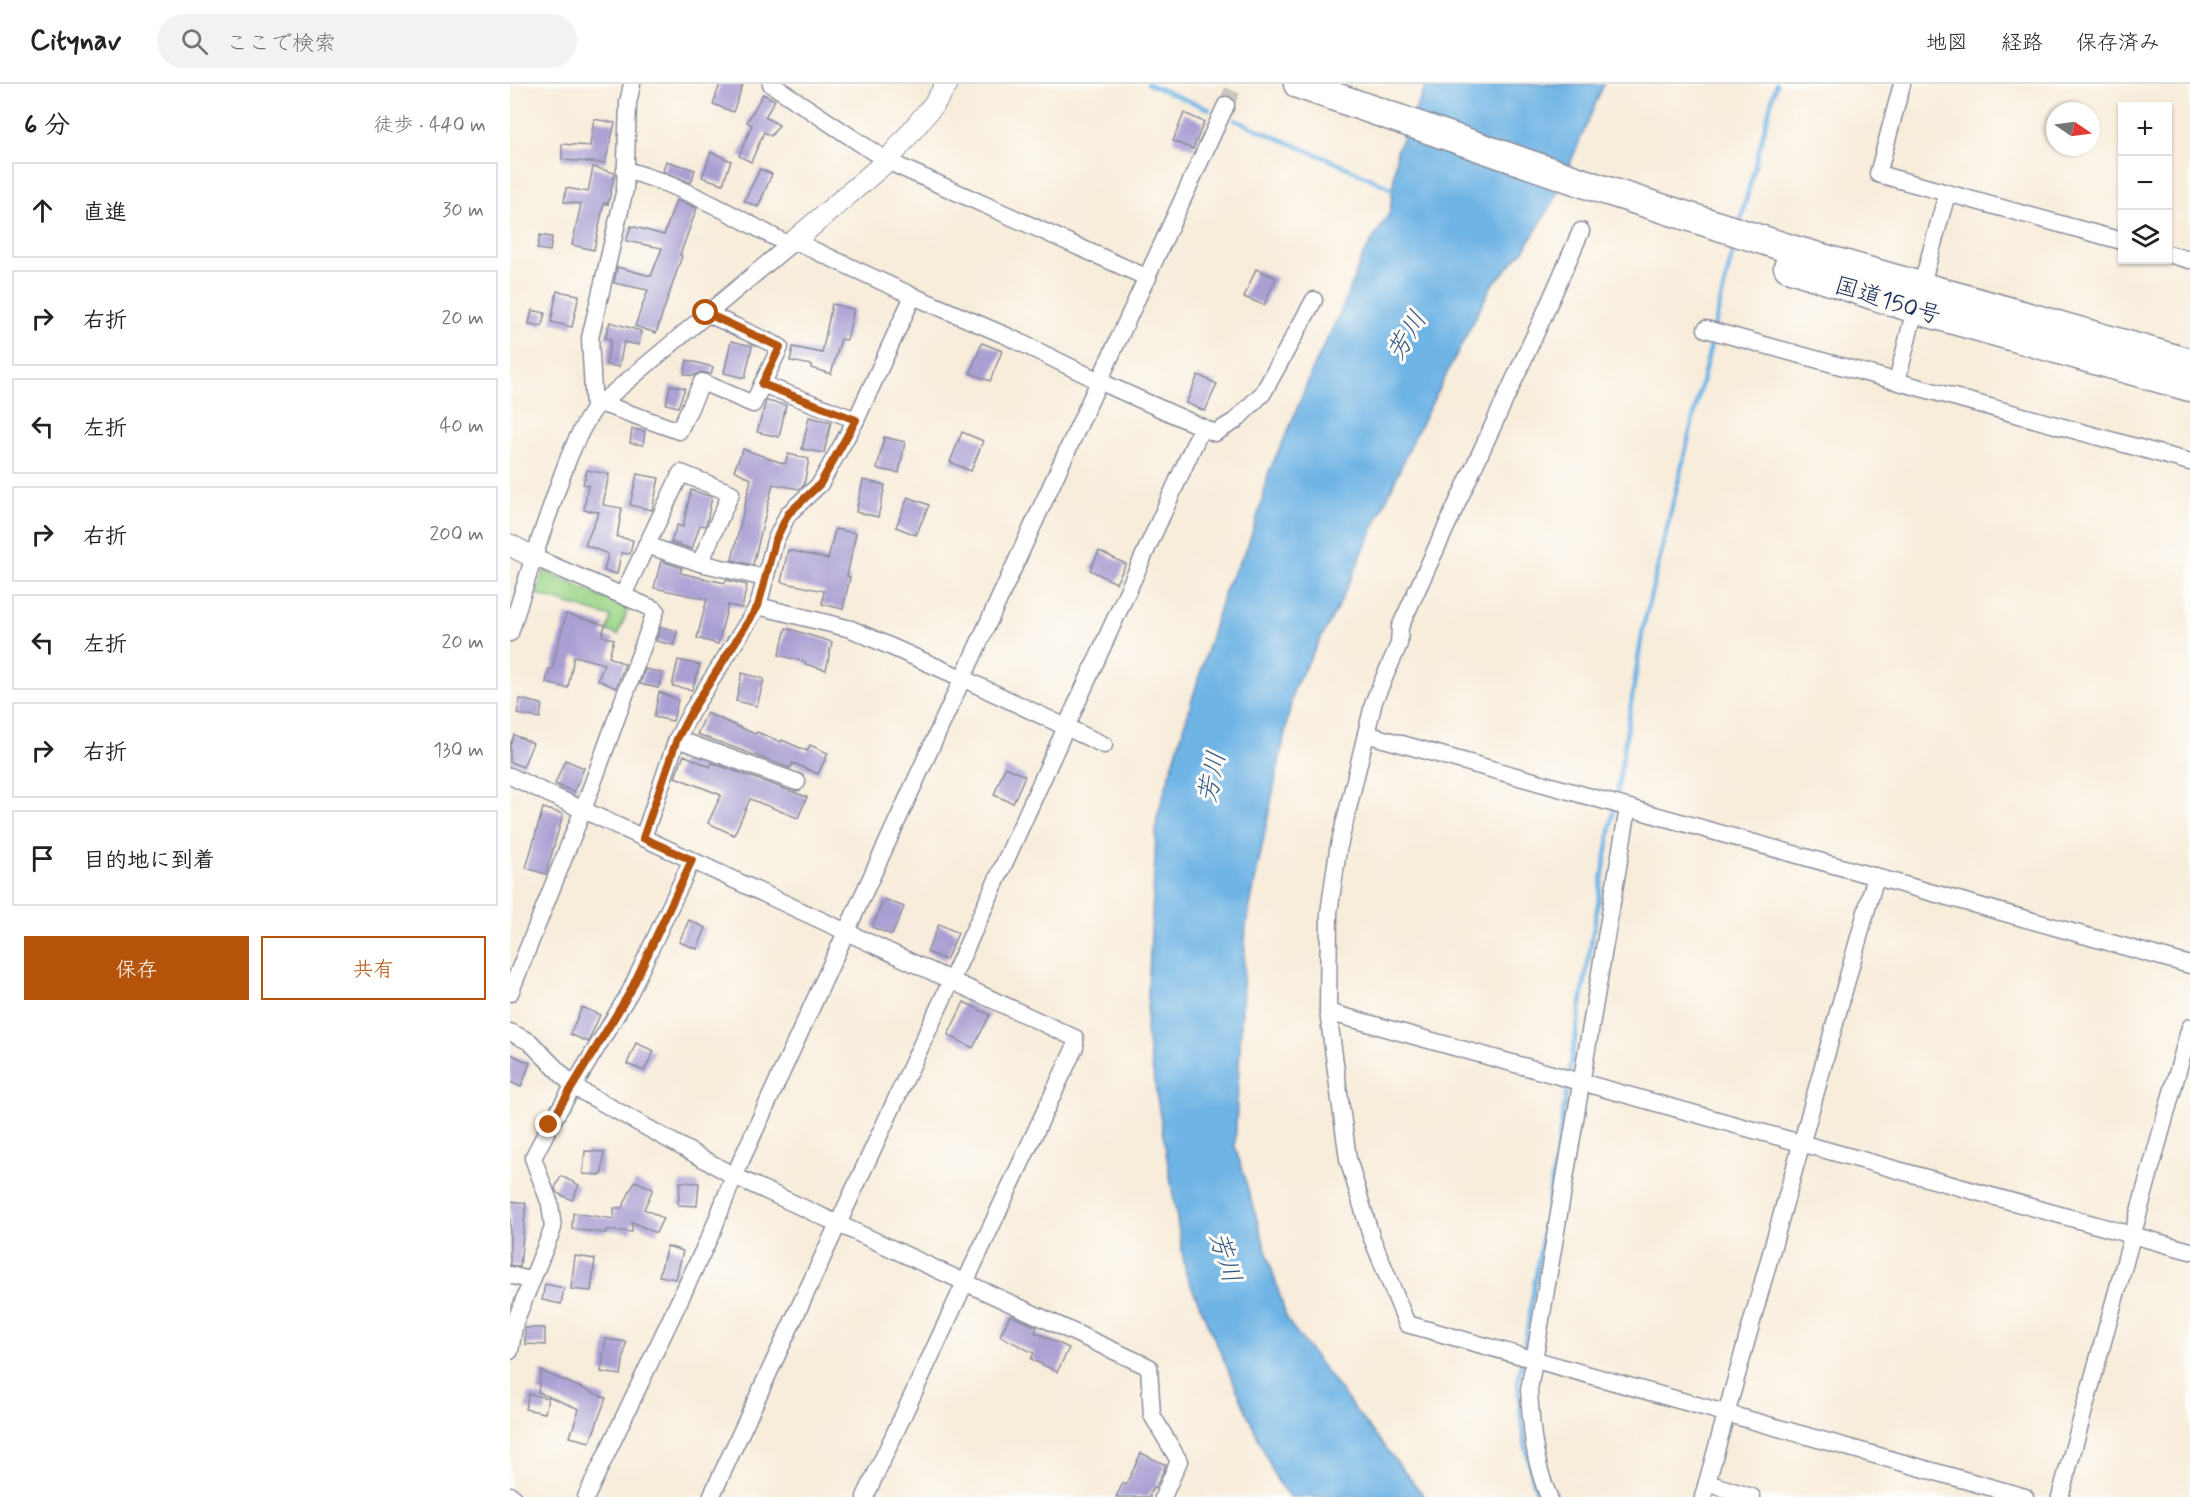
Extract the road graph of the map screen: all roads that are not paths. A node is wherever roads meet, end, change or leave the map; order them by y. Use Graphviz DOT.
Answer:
graph roads {
  1 [pos="632,84"];
  2 [pos="771,84"];
  3 [pos="947,84"];
  4 [pos="1298,84"];
  5 [pos="1902,84"];
  6 [pos="1226,105"];
  7 [pos="887,161"];
  8 [pos="625,170"];
  9 [pos="1947,194"];
  10 [pos="1581,231"];
  11 [pos="2118,241"];
  12 [pos="792,243"];
  13 [pos="2172,255"];
  14 [pos="2190,260"];
  15 [pos="1148,278"];
  16 [pos="913,296"];
  17 [pos="1918,298"];
  18 [pos="1314,300"];
  19 [pos="706,313"];
  20 [pos="1706,329"];
  21 [pos="2190,363"];
  22 [pos="1897,381"];
  23 [pos="1101,382"];
  24 [pos="762,384"];
  25 [pos="2190,387"];
  26 [pos="597,406"];
  27 [pos="856,420"];
  28 [pos="1202,427"];
  29 [pos="2190,462"];
  30 [pos="510,545"];
  31 [pos="646,545"];
  32 [pos="533,557"];
  33 [pos="700,564"];
  34 [pos="765,578"];
  35 [pos="623,595"];
  36 [pos="758,606"];
  37 [pos="510,633"];
  38 [pos="964,679"];
  39 [pos="1066,727"];
  40 [pos="1366,734"];
  41 [pos="677,739"];
  42 [pos="1104,745"];
  43 [pos="510,776"];
  44 [pos="797,782"];
  45 [pos="1626,808"];
  46 [pos="584,810"];
  47 [pos="643,838"];
  48 [pos="692,860"];
  49 [pos="1876,876"];
  50 [pos="848,932"];
  51 [pos="2190,965"];
  52 [pos="951,981"];
  53 [pos="510,993"];
  54 [pos="1328,1012"];
  55 [pos="2190,1028"];
  56 [pos="510,1032"];
  57 [pos="1579,1082"];
  58 [pos="574,1088"];
  59 [pos="1801,1143"];
  60 [pos="734,1176"];
  61 [pos="840,1223"];
  62 [pos="2132,1235"];
  63 [pos="2190,1251"];
  64 [pos="510,1275"];
  65 [pos="532,1281"];
  66 [pos="966,1282"];
  67 [pos="510,1351"];
  68 [pos="1533,1360"];
  69 [pos="1727,1413"];
  70 [pos="1705,1490"];
  71 [pos="586,1497"];
  72 [pos="711,1497"];
  73 [pos="865,1497"];
  74 [pos="1163,1497"];
  75 [pos="1549,1497"];
  76 [pos="1752,1497"];
  77 [pos="2025,1497"];
  78 [pos="2060,1497"];
  1 -- 8 [label="street"];
  2 -- 7 [label="street"];
  3 -- 7 [label="street"];
  4 -- 17 [label="highway, 国道150号"];
  5 -- 9 [label="street"];
  6 -- 15 [label="street"];
  7 -- 12 [label="street"];
  7 -- 15 [label="street"];
  8 -- 12 [label="street"];
  8 -- 26 [label="street"];
  9 -- 11 [label="street"];
  9 -- 17 [label="street"];
  10 -- 40 [label="street"];
  12 -- 16 [label="street"];
  12 -- 19 [label="street"];
  13 -- 14 [label="street"];
  15 -- 23 [label="street"];
  16 -- 23 [label="street"];
  16 -- 27 [label="street"];
  17 -- 21 [label="highway, 国道150号"];
  17 -- 22 [label="street"];
  17 -- 25 [label="highway, 国道150号"];
  18 -- 28 [label="street"];
  19 -- 24 [label="street"];
  19 -- 26 [label="street"];
  20 -- 22 [label="street"];
  22 -- 29 [label="street"];
  23 -- 28 [label="street"];
  23 -- 38 [label="street"];
  24 -- 26 [label="street"];
  24 -- 27 [label="street"];
  26 -- 32 [label="street"];
  27 -- 34 [label="street"];
  28 -- 39 [label="street"];
  30 -- 32 [label="street"];
  31 -- 33 [label="street"];
  31 -- 33 [label="street"];
  31 -- 35 [label="street"];
  32 -- 35 [label="street"];
  32 -- 37 [label="street"];
  33 -- 34 [label="street"];
  34 -- 36 [label="street"];
  35 -- 46 [label="street"];
  36 -- 38 [label="street"];
  36 -- 41 [label="street"];
  38 -- 39 [label="street"];
  38 -- 50 [label="street"];
  39 -- 42 [label="street"];
  39 -- 52 [label="street"];
  40 -- 45 [label="street"];
  40 -- 54 [label="street"];
  41 -- 44 [label="street"];
  41 -- 47 [label="street"];
  43 -- 46 [label="street"];
  45 -- 49 [label="street"];
  45 -- 57 [label="street"];
  46 -- 47 [label="street"];
  46 -- 53 [label="street"];
  47 -- 48 [label="street"];
  48 -- 50 [label="street"];
  48 -- 58 [label="street"];
  49 -- 51 [label="street"];
  49 -- 59 [label="street"];
  50 -- 52 [label="street"];
  50 -- 60 [label="street"];
  52 -- 61 [label="street"];
  52 -- 66 [label="street"];
  54 -- 57 [label="street"];
  54 -- 68 [label="street"];
  55 -- 62 [label="street"];
  56 -- 58 [label="street"];
  57 -- 59 [label="street"];
  57 -- 68 [label="street"];
  58 -- 60 [label="street"];
  58 -- 65 [label="street"];
  59 -- 62 [label="street"];
  59 -- 69 [label="street"];
  60 -- 61 [label="street"];
  60 -- 71 [label="street"];
  61 -- 66 [label="street"];
  61 -- 72 [label="street"];
  62 -- 63 [label="street"];
  62 -- 78 [label="street"];
  64 -- 65 [label="street"];
  65 -- 67 [label="street"];
  66 -- 73 [label="street"];
  66 -- 74 [label="street"];
  68 -- 69 [label="street"];
  68 -- 75 [label="street"];
  69 -- 70 [label="street"];
  69 -- 77 [label="street"];
  70 -- 76 [label="street"];
}
